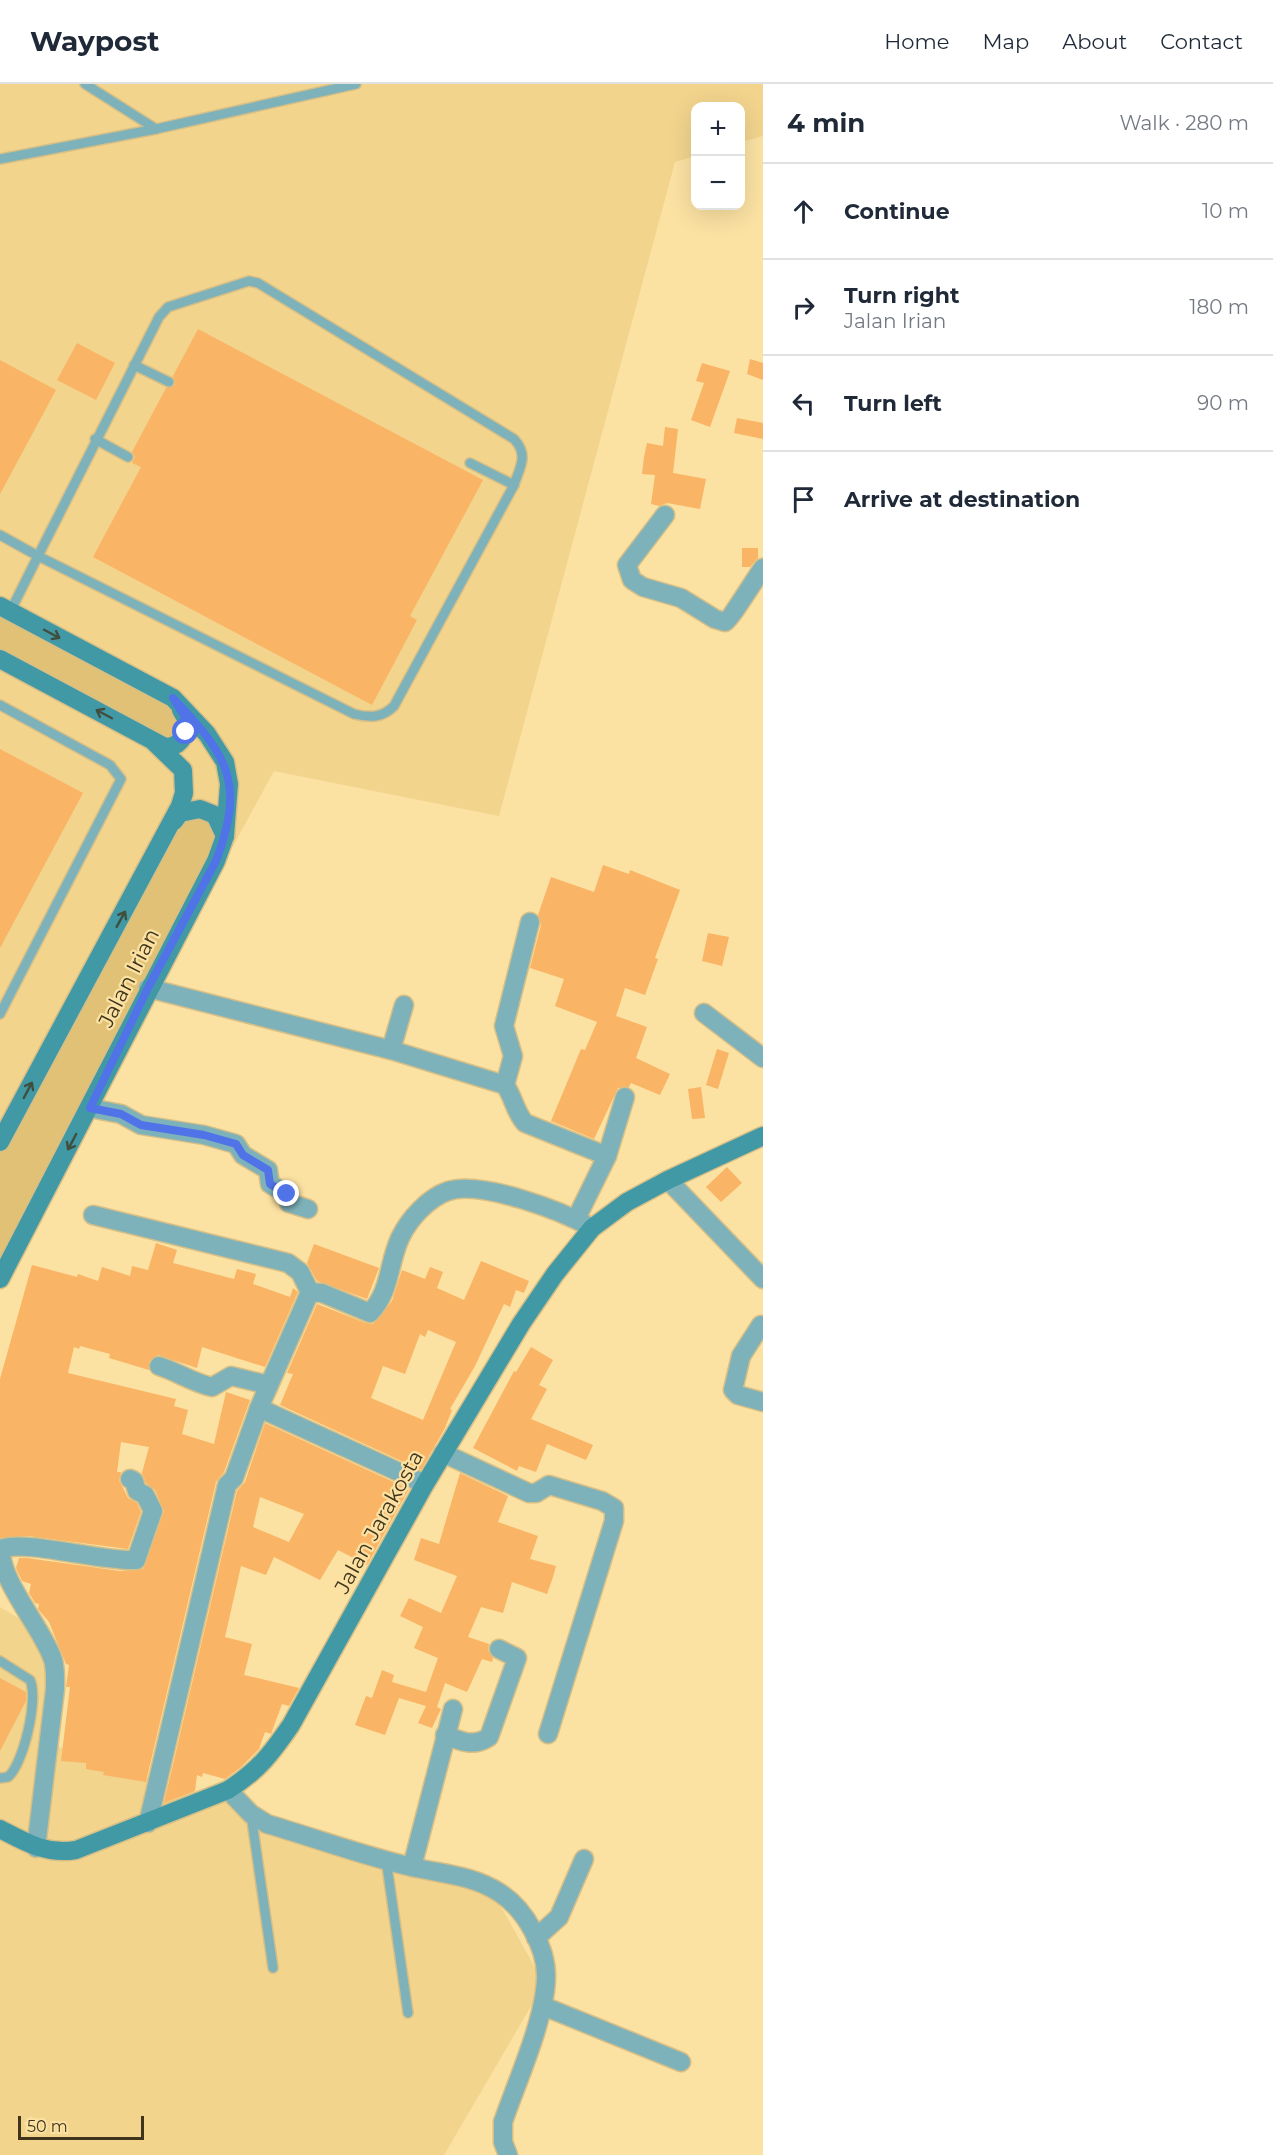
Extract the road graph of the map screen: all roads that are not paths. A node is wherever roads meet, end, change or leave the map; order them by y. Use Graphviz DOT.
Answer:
graph roads {
  1 [pos="85,84"];
  2 [pos="356,84"];
  3 [pos="156,129"];
  4 [pos="0,159"];
  5 [pos="134,365"];
  6 [pos="169,382"];
  7 [pos="95,439"];
  8 [pos="128,457"];
  9 [pos="471,463"];
  10 [pos="514,485"];
  11 [pos="665,515"];
  12 [pos="0,535"];
  13 [pos="38,556"];
  14 [pos="763,568"];
  15 [pos="5,609"];
  16 [pos="0,659"];
  17 [pos="173,698"];
  18 [pos="0,705"];
  19 [pos="155,742"];
  20 [pos="174,821"];
  21 [pos="225,836"];
  22 [pos="530,922"];
  23 [pos="148,988"];
  24 [pos="404,1005"];
  25 [pos="704,1013"];
  26 [pos="0,1014"];
  27 [pos="391,1050"];
  28 [pos="763,1058"];
  29 [pos="505,1085"];
  30 [pos="625,1097"];
  31 [pos="90,1108"];
  32 [pos="763,1136"];
  33 [pos="0,1142"];
  34 [pos="607,1156"];
  35 [pos="668,1180"];
  36 [pos="308,1209"];
  37 [pos="93,1215"];
  38 [pos="584,1224"];
  39 [pos="763,1279"];
  40 [pos="0,1280"];
  41 [pos="310,1292"];
  42 [pos="762,1324"];
  43 [pos="159,1366"];
  44 [pos="269,1385"];
  45 [pos="763,1402"];
  46 [pos="259,1408"];
  47 [pos="443,1453"];
  48 [pos="130,1479"];
  49 [pos="425,1484"];
  50 [pos="499,1649"];
  51 [pos="0,1661"];
  52 [pos="453,1709"];
  53 [pos="548,1734"];
  54 [pos="445,1736"];
  55 [pos="0,1778"];
  56 [pos="228,1790"];
  57 [pos="251,1814"];
  58 [pos="148,1823"];
  59 [pos="0,1829"];
  60 [pos="36,1848"];
  61 [pos="584,1859"];
  62 [pos="386,1860"];
  63 [pos="412,1867"];
  64 [pos="536,1938"];
  65 [pos="273,1968"];
  66 [pos="543,2006"];
  67 [pos="408,2013"];
  68 [pos="681,2062"];
  69 [pos="508,2155"];
  1 -- 3 [label="lane"];
  2 -- 3 [label="lane"];
  3 -- 4 [label="lane"];
  5 -- 6 [label="lane"];
  5 -- 7 [label="lane"];
  5 -- 10 [label="lane"];
  7 -- 8 [label="lane"];
  7 -- 13 [label="lane"];
  9 -- 10 [label="lane"];
  10 -- 13 [label="lane"];
  11 -- 14 [label="street"];
  12 -- 13 [label="lane"];
  13 -- 15 [label="lane"];
  15 -- 17 [label="street, one-way"];
  19 -- 16 [label="street, Jalan Irian, one-way"];
  17 -- 19 [label="street"];
  17 -- 21 [label="street, Jalan Irian"];
  18 -- 26 [label="lane"];
  19 -- 20 [label="street, Jalan Irian"];
  20 -- 21 [label="street"];
  33 -- 20 [label="street, Jalan Irian, one-way"];
  21 -- 23 [label="street, Jalan Irian"];
  22 -- 29 [label="street"];
  23 -- 27 [label="street"];
  23 -- 31 [label="street, Jalan Irian"];
  24 -- 27 [label="street"];
  25 -- 28 [label="street"];
  27 -- 29 [label="street"];
  29 -- 34 [label="street"];
  30 -- 34 [label="street"];
  31 -- 36 [label="street"];
  31 -- 40 [label="street, Jalan Irian, one-way"];
  32 -- 35 [label="street, Jalan Jarakosta"];
  34 -- 38 [label="street"];
  35 -- 38 [label="street, Jalan Jarakosta"];
  35 -- 39 [label="street"];
  37 -- 41 [label="street"];
  38 -- 41 [label="street"];
  38 -- 47 [label="street, Jalan Jarakosta"];
  41 -- 44 [label="street"];
  42 -- 45 [label="street"];
  43 -- 44 [label="street"];
  44 -- 46 [label="street"];
  46 -- 49 [label="street"];
  46 -- 58 [label="street"];
  47 -- 49 [label="street, Jalan Jarakosta"];
  47 -- 53 [label="street"];
  48 -- 60 [label="street"];
  49 -- 56 [label="street, Jalan Jarakosta"];
  50 -- 54 [label="street"];
  51 -- 55 [label="lane"];
  52 -- 54 [label="street"];
  54 -- 63 [label="street"];
  56 -- 57 [label="street"];
  56 -- 58 [label="street, Jalan Jarakosta"];
  57 -- 62 [label="street"];
  57 -- 65 [label="lane"];
  58 -- 60 [label="street, Jalan Jarakosta"];
  59 -- 60 [label="street, Jalan Jarakosta"];
  61 -- 64 [label="street"];
  62 -- 63 [label="street"];
  62 -- 67 [label="lane"];
  63 -- 64 [label="street"];
  64 -- 66 [label="street"];
  66 -- 68 [label="street"];
  66 -- 69 [label="street"];
}
